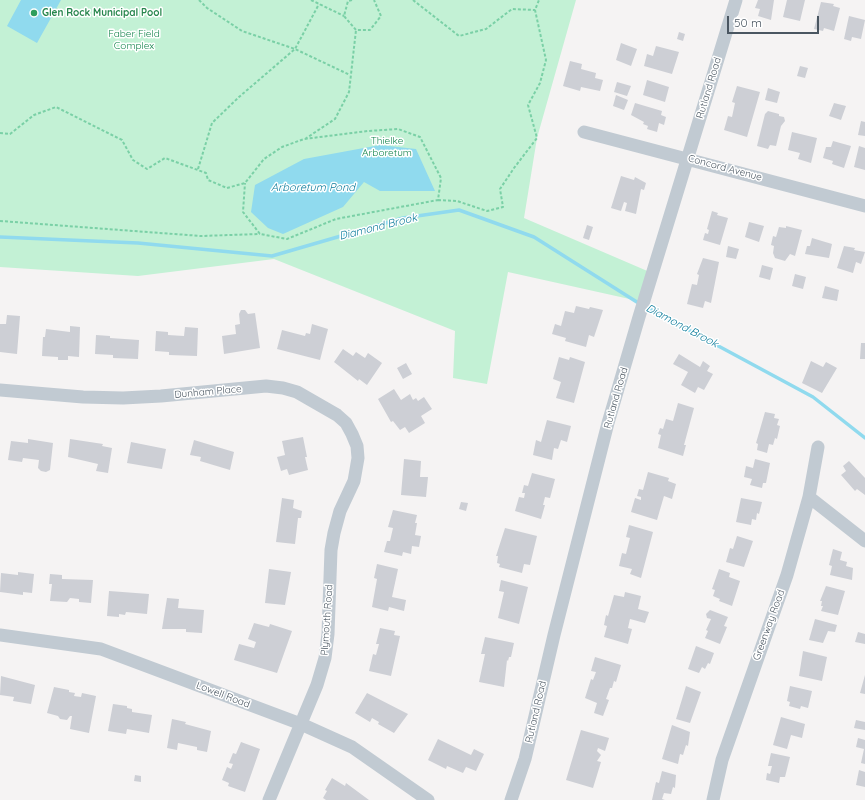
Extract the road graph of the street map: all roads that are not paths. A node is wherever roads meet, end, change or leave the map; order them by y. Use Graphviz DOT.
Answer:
graph roads {
  1 [pos="736,0"];
  2 [pos="584,132"];
  3 [pos="687,158"];
  4 [pos="865,206"];
  5 [pos="0,390"];
  6 [pos="818,447"];
  7 [pos="354,481"];
  8 [pos="809,497"];
  9 [pos="865,541"];
  10 [pos="0,635"];
  11 [pos="301,724"];
  12 [pos="269,800"];
  13 [pos="428,800"];
  14 [pos="511,800"];
  15 [pos="713,800"];
  1 -- 3 [label="street, Rutland Road"];
  2 -- 3 [label="street, Concord Avenue"];
  3 -- 4 [label="street, Concord Avenue"];
  3 -- 14 [label="street, Rutland Road"];
  5 -- 7 [label="street, Dunham Place"];
  6 -- 8 [label="street, Greenway Road"];
  7 -- 11 [label="street, Plymouth Road"];
  8 -- 9 [label="street"];
  8 -- 15 [label="street, Greenway Road"];
  10 -- 11 [label="street, Lowell Road"];
  11 -- 12 [label="street, Plymouth Road"];
  11 -- 13 [label="street, Lowell Road"];
}
